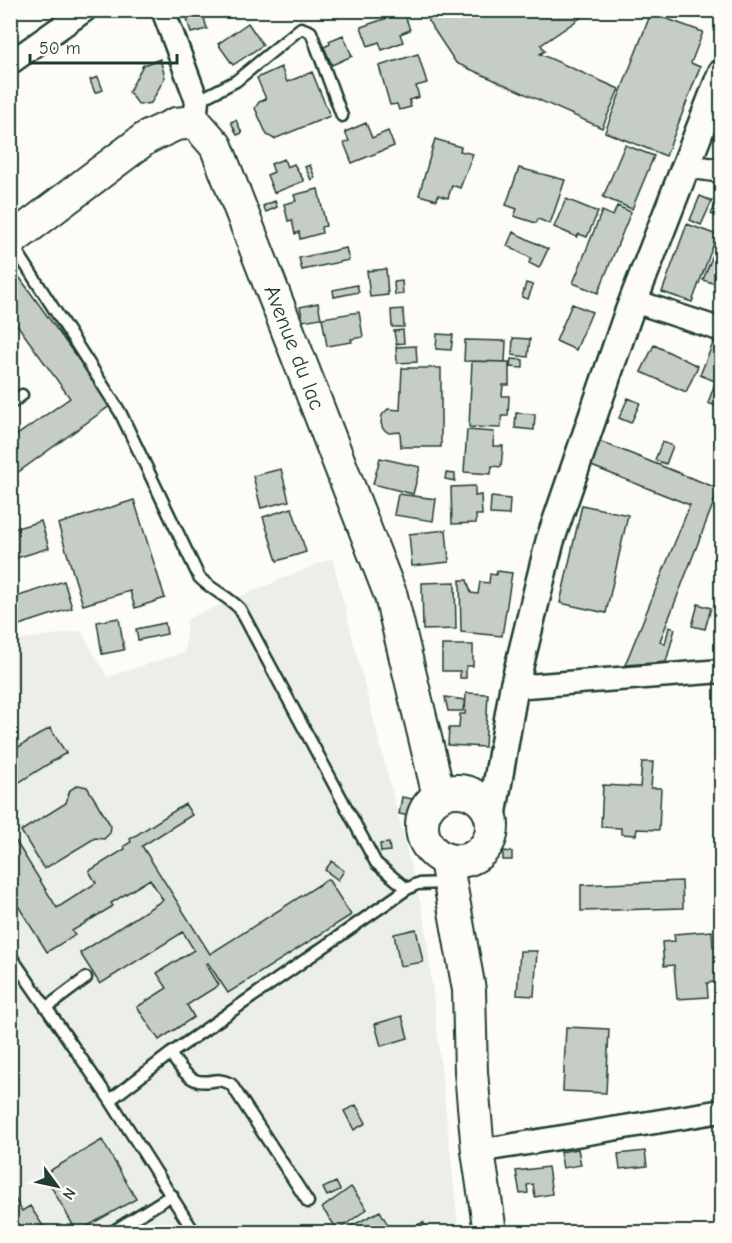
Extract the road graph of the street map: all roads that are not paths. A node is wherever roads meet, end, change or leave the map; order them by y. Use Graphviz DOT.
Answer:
graph roads {
  1 [pos="85,10"];
  2 [pos="163,10"];
  3 [pos="10,63"];
  4 [pos="722,73"];
  5 [pos="196,111"];
  6 [pos="342,116"];
  7 [pos="686,166"];
  8 [pos="722,171"];
  9 [pos="10,241"];
  10 [pos="634,301"];
  11 [pos="722,330"];
  12 [pos="22,395"];
  13 [pos="10,404"];
  14 [pos="722,671"];
  15 [pos="514,687"];
  16 [pos="439,796"];
  17 [pos="491,821"];
  18 [pos="448,871"];
  19 [pos="407,889"];
  20 [pos="10,955"];
  21 [pos="86,978"];
  22 [pos="46,1008"];
  23 [pos="170,1054"];
  24 [pos="110,1100"];
  25 [pos="722,1111"];
  26 [pos="478,1151"];
  27 [pos="172,1195"];
  28 [pos="308,1202"];
  29 [pos="112,1233"];
  30 [pos="194,1233"];
  31 [pos="490,1233"];
  1 -- 3 [label="street"];
  2 -- 5 [label="street"];
  4 -- 7 [label="street"];
  5 -- 6 [label="lane"];
  5 -- 9 [label="main road"];
  5 -- 16 [label="main road, Avenue du lac"];
  7 -- 8 [label="street"];
  7 -- 10 [label="street"];
  9 -- 19 [label="lane"];
  10 -- 11 [label="street"];
  10 -- 15 [label="street"];
  12 -- 13 [label="lane"];
  14 -- 15 [label="street"];
  15 -- 17 [label="street"];
  16 -- 17 [label="main road"];
  16 -- 18 [label="main road"];
  17 -- 18 [label="main road"];
  18 -- 19 [label="lane"];
  18 -- 26 [label="main road"];
  19 -- 23 [label="lane"];
  20 -- 22 [label="lane"];
  21 -- 22 [label="lane"];
  22 -- 24 [label="lane"];
  23 -- 24 [label="lane"];
  23 -- 28 [label="lane"];
  24 -- 27 [label="lane"];
  25 -- 26 [label="street"];
  26 -- 31 [label="main road"];
  27 -- 29 [label="lane"];
  27 -- 30 [label="lane"];
}
